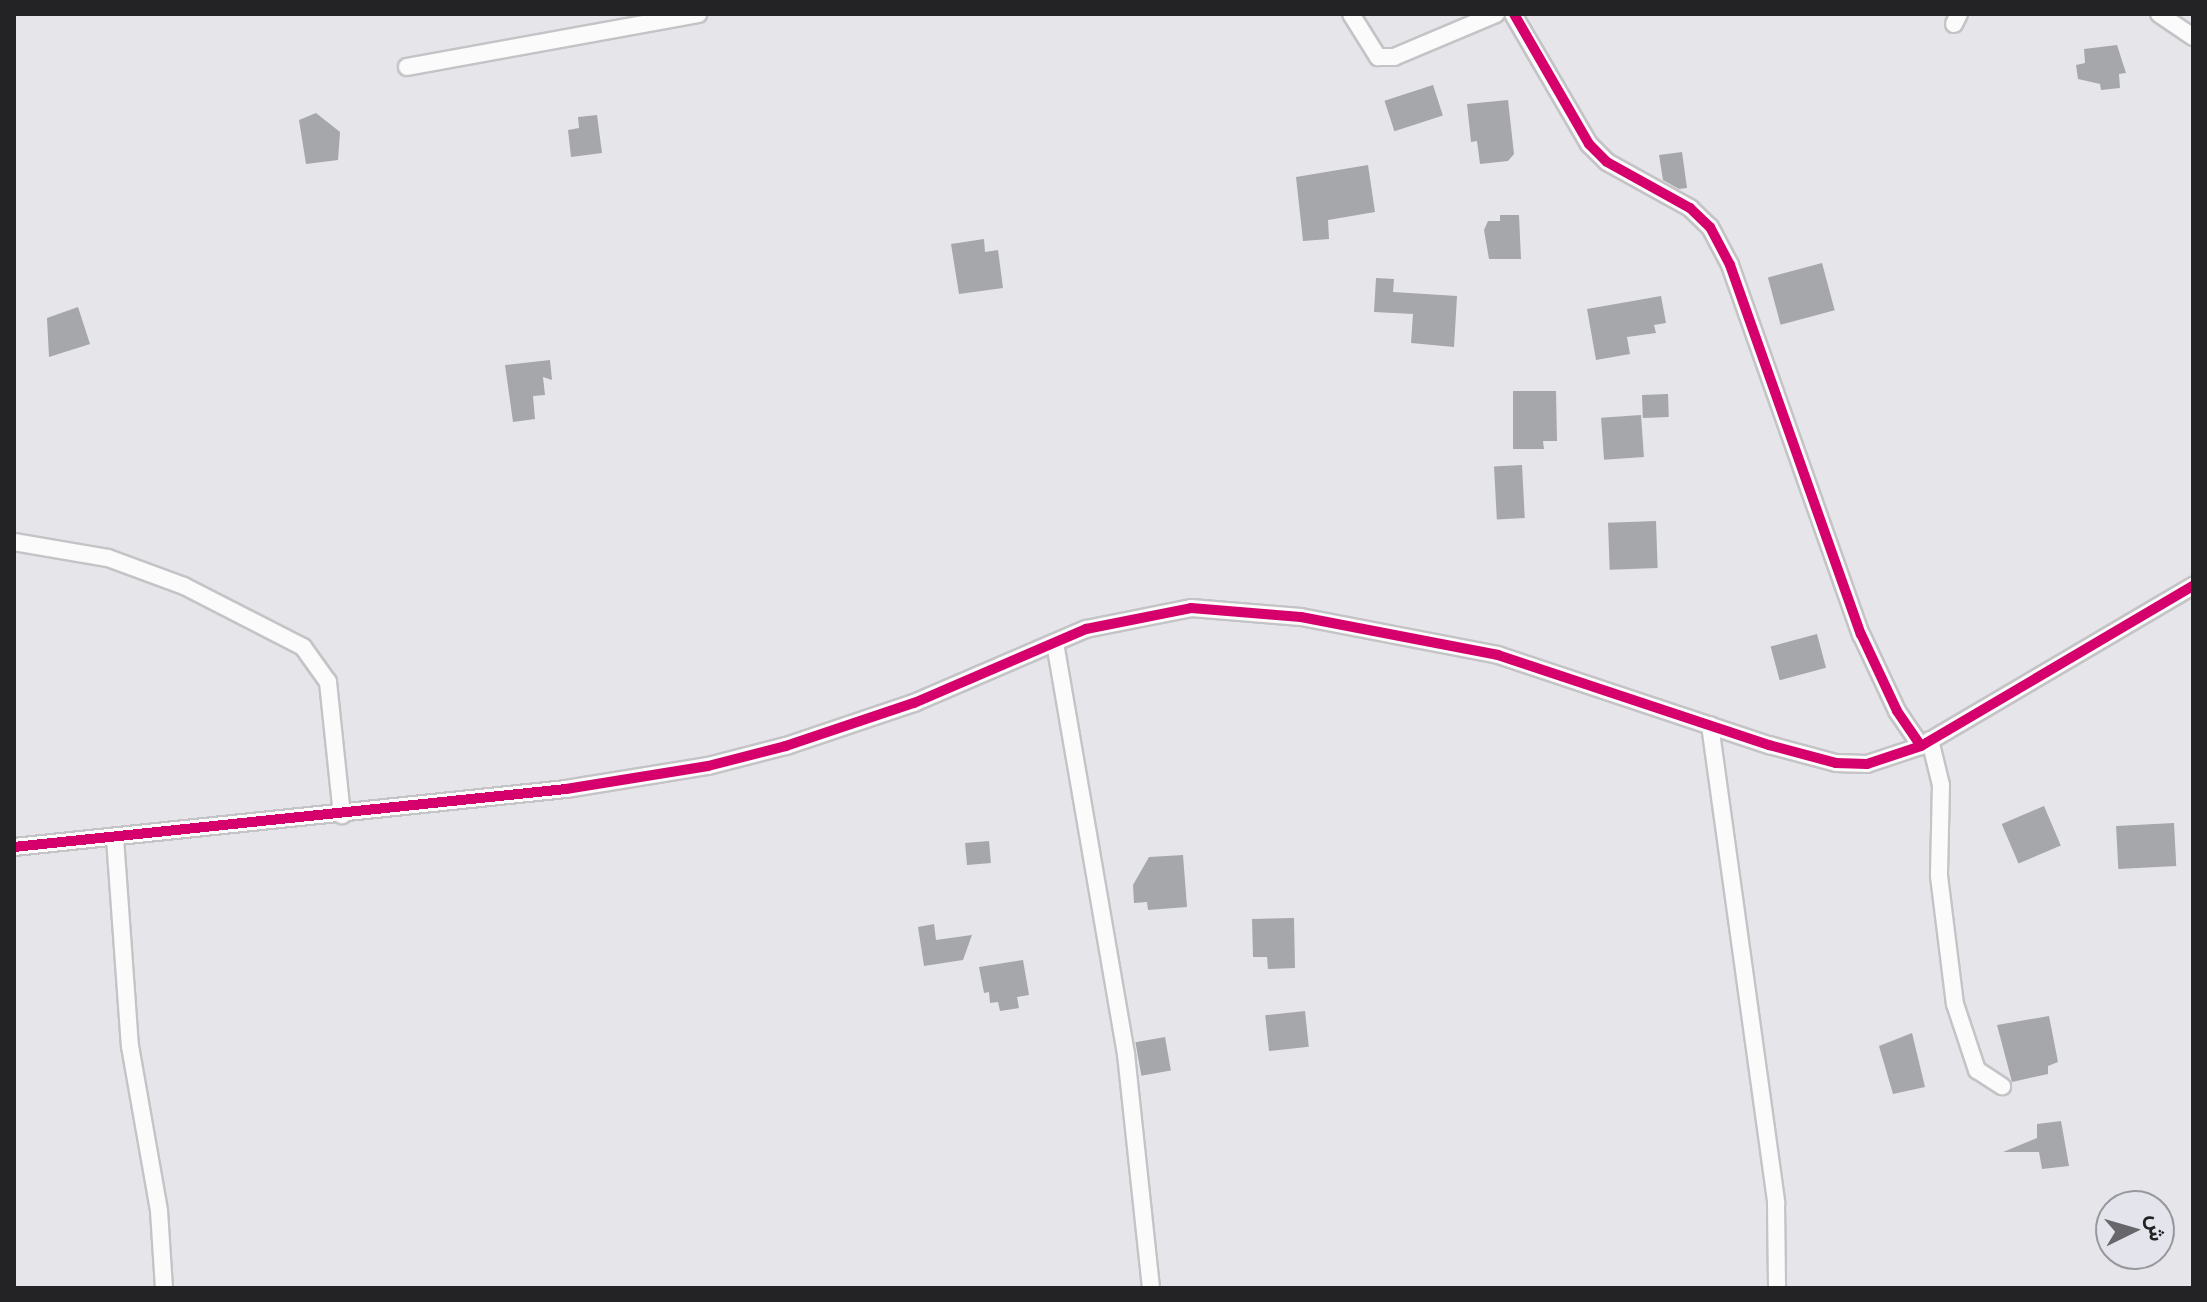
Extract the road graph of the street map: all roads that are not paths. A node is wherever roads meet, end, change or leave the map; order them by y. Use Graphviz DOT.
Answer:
graph roads {
  1 [pos="698,14"];
  2 [pos="1351,14"];
  3 [pos="1496,14"];
  4 [pos="1505,14"];
  5 [pos="1513,14"];
  6 [pos="2159,14"];
  7 [pos="2193,37"];
  8 [pos="407,67"];
  9 [pos="14,542"];
  10 [pos="2193,586"];
  11 [pos="1055,643"];
  12 [pos="1710,725"];
  13 [pos="1925,743"];
  14 [pos="342,815"];
  15 [pos="115,838"];
  16 [pos="14,847"];
  17 [pos="2002,1086"];
  18 [pos="164,1288"];
  19 [pos="1151,1288"];
  20 [pos="1777,1288"];
  1 -- 8 [label="street"];
  2 -- 3 [label="street"];
  4 -- 5 [label="street"];
  5 -- 13 [label="street"];
  6 -- 7 [label="street"];
  9 -- 14 [label="street"];
  10 -- 13 [label="street"];
  11 -- 12 [label="street"];
  11 -- 14 [label="street"];
  11 -- 19 [label="street"];
  12 -- 13 [label="street"];
  12 -- 20 [label="street"];
  13 -- 17 [label="street"];
  14 -- 15 [label="street"];
  15 -- 16 [label="street"];
  15 -- 18 [label="street"];
}
